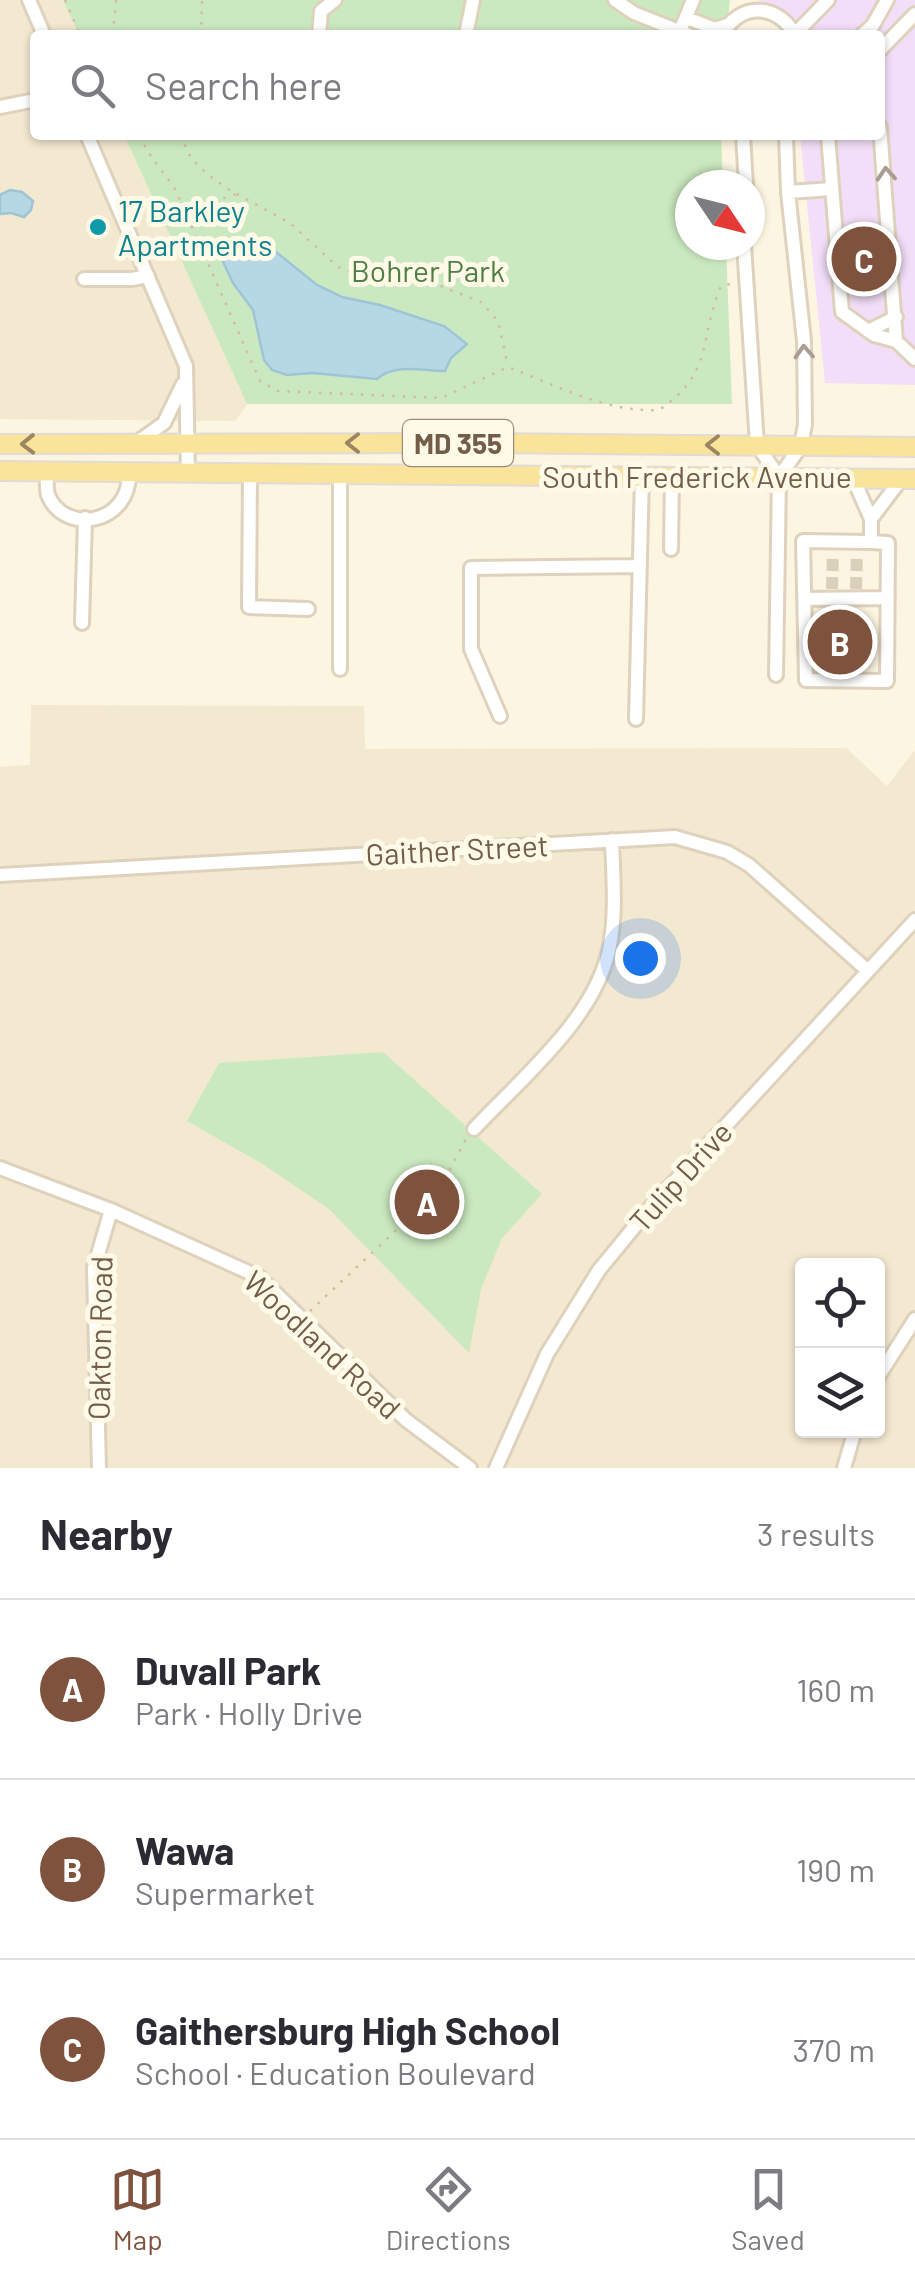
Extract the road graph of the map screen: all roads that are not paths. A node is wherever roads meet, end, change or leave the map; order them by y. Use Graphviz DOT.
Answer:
graph roads {
  1 [pos="28,0"];
  2 [pos="335,0"];
  3 [pos="473,0"];
  4 [pos="615,0"];
  5 [pos="694,0"];
  6 [pos="828,0"];
  7 [pos="886,0"];
  8 [pos="774,6"];
  9 [pos="915,14"];
  10 [pos="685,28"];
  11 [pos="42,30"];
  12 [pos="320,30"];
  13 [pos="467,30"];
  14 [pos="725,30"];
  15 [pos="793,30"];
  16 [pos="799,30"];
  17 [pos="868,30"];
  18 [pos="885,45"];
  19 [pos="30,100"];
  20 [pos="1,103"];
  21 [pos="89,140"];
  22 [pos="743,140"];
  23 [pos="786,140"];
  24 [pos="828,140"];
  25 [pos="881,140"];
  26 [pos="745,170"];
  27 [pos="832,189"];
  28 [pos="788,192"];
  29 [pos="745,260"];
  30 [pos="148,276"];
  31 [pos="84,279"];
  32 [pos="896,316"];
  33 [pos="868,331"];
  34 [pos="896,341"];
  35 [pos="915,359"];
  36 [pos="186,366"];
  37 [pos="135,442"];
  38 [pos="188,443"];
  39 [pos="0,444"];
  40 [pos="757,445"];
  41 [pos="801,446"];
  42 [pos="915,448"];
  43 [pos="0,471"];
  44 [pos="48,472"];
  45 [pos="129,473"];
  46 [pos="188,473"];
  47 [pos="250,474"];
  48 [pos="340,475"];
  49 [pos="642,476"];
  50 [pos="672,477"];
  51 [pos="779,477"];
  52 [pos="853,478"];
  53 [pos="908,478"];
  54 [pos="85,518"];
  55 [pos="871,519"];
  56 [pos="778,540"];
  57 [pos="803,541"];
  58 [pos="862,546"];
  59 [pos="671,549"];
  60 [pos="640,566"];
  61 [pos="804,598"];
  62 [pos="888,598"];
  63 [pos="308,609"];
  64 [pos="82,622"];
  65 [pos="340,668"];
  66 [pos="776,674"];
  67 [pos="500,716"];
  68 [pos="636,719"];
  69 [pos="612,840"];
  70 [pos="0,875"];
  71 [pos="915,920"];
  72 [pos="868,971"];
  73 [pos="474,1129"];
  74 [pos="0,1168"];
  75 [pos="111,1210"];
  76 [pos="915,1319"];
  77 [pos="885,1366"];
  78 [pos="852,1438"];
  79 [pos="99,1468"];
  80 [pos="470,1468"];
  81 [pos="496,1468"];
  82 [pos="844,1468"];
  1 -- 11 [label="street"];
  2 -- 12 [label="street"];
  3 -- 13 [label="street"];
  4 -- 10 [label="street"];
  5 -- 10 [label="street"];
  6 -- 16 [label="street"];
  7 -- 17 [label="street"];
  8 -- 14 [label="street"];
  8 -- 15 [label="street"];
  9 -- 18 [label="street"];
  10 -- 14 [label="street"];
  19 -- 20 [label="street"];
  21 -- 30 [label="street"];
  22 -- 26 [label="street"];
  23 -- 28 [label="street"];
  24 -- 27 [label="street"];
  32 -- 25 [label="street, one-way"];
  27 -- 28 [label="street"];
  27 -- 33 [label="street"];
  41 -- 28 [label="street, one-way"];
  29 -- 40 [label="street"];
  30 -- 31 [label="street"];
  30 -- 36 [label="street"];
  32 -- 33 [label="street"];
  32 -- 34 [label="street"];
  33 -- 34 [label="street"];
  34 -- 35 [label="street"];
  36 -- 37 [label="street"];
  36 -- 38 [label="street"];
  37 -- 38 [label="main road, South Frederick Avenue / MD 355"];
  37 -- 39 [label="main road, South Frederick Avenue / MD 355, one-way"];
  40 -- 38 [label="main road, South Frederick Avenue / MD 355, one-way"];
  38 -- 46 [label="street"];
  40 -- 41 [label="main road, South Frederick Avenue / MD 355"];
  40 -- 51 [label="street"];
  41 -- 42 [label="main road, South Frederick Avenue / MD 355"];
  41 -- 51 [label="street"];
  43 -- 44 [label="main road, South Frederick Avenue / MD 355"];
  44 -- 45 [label="main road, South Frederick Avenue / MD 355"];
  44 -- 54 [label="street"];
  45 -- 46 [label="main road, South Frederick Avenue / MD 355"];
  45 -- 54 [label="street"];
  46 -- 47 [label="main road, South Frederick Avenue / MD 355"];
  47 -- 48 [label="main road, South Frederick Avenue / MD 355"];
  47 -- 63 [label="street"];
  48 -- 49 [label="main road, South Frederick Avenue / MD 355"];
  48 -- 65 [label="street"];
  49 -- 50 [label="main road, South Frederick Avenue / MD 355"];
  49 -- 60 [label="street"];
  50 -- 51 [label="main road, South Frederick Avenue / MD 355"];
  50 -- 59 [label="street"];
  51 -- 52 [label="main road, South Frederick Avenue / MD 355"];
  51 -- 56 [label="street"];
  52 -- 53 [label="main road, South Frederick Avenue / MD 355"];
  52 -- 55 [label="street"];
  53 -- 55 [label="street"];
  54 -- 64 [label="street"];
  55 -- 58 [label="street"];
  56 -- 57 [label="street"];
  56 -- 66 [label="street"];
  57 -- 58 [label="street"];
  57 -- 61 [label="street"];
  58 -- 62 [label="street"];
  60 -- 67 [label="street"];
  60 -- 68 [label="street"];
  61 -- 62 [label="street"];
  61 -- 62 [label="street"];
  69 -- 70 [label="street, Gaither Street"];
  69 -- 72 [label="street, Gaither Street"];
  69 -- 73 [label="street"];
  71 -- 72 [label="street, Tulip Drive"];
  72 -- 81 [label="street, Tulip Drive"];
  74 -- 75 [label="street, Woodland Road"];
  75 -- 79 [label="street, Oakton Road"];
  75 -- 80 [label="street, Woodland Road"];
  76 -- 77 [label="street"];
  78 -- 82 [label="street"];
}
